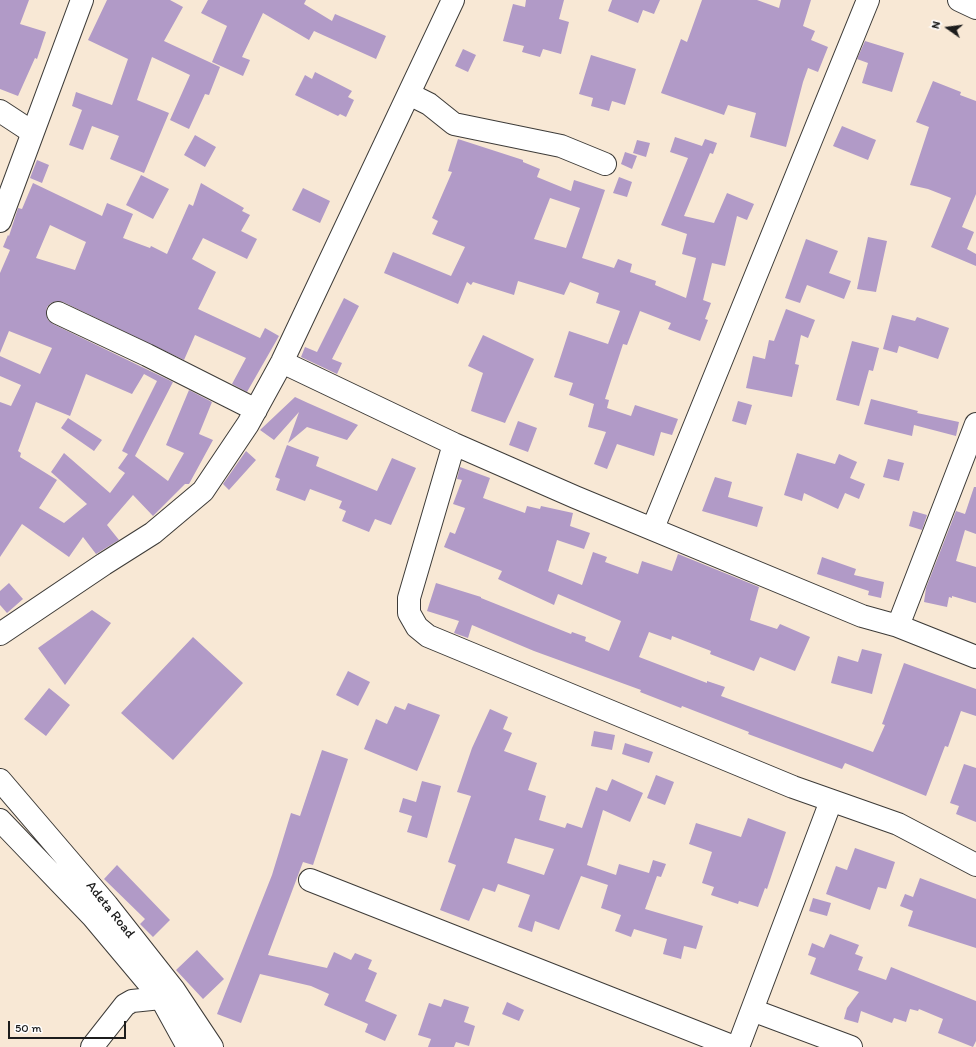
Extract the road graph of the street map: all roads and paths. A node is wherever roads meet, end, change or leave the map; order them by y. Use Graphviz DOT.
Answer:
graph roads {
  1 [pos="82,0"];
  2 [pos="454,0"];
  3 [pos="868,0"];
  4 [pos="959,0"];
  5 [pos="976,8"];
  6 [pos="409,94"];
  7 [pos="0,111"];
  8 [pos="32,132"];
  9 [pos="605,164"];
  10 [pos="0,221"];
  11 [pos="58,313"];
  12 [pos="282,362"];
  13 [pos="256,410"];
  14 [pos="976,424"];
  15 [pos="454,444"];
  16 [pos="971,453"];
  17 [pos="653,528"];
  18 [pos="898,626"];
  19 [pos="0,634"];
  20 [pos="976,657"];
  21 [pos="0,780"];
  22 [pos="831,801"];
  23 [pos="0,820"];
  24 [pos="976,865"];
  25 [pos="310,880"];
  26 [pos="161,998"];
  27 [pos="752,1010"];
  28 [pos="92,1047"];
  29 [pos="188,1047"];
  30 [pos="212,1047"];
  31 [pos="734,1047"];
  32 [pos="738,1047"];
  33 [pos="851,1047"];
  1 -- 8 [label="street"];
  2 -- 6 [label="street"];
  3 -- 17 [label="street"];
  4 -- 5 [label="street"];
  6 -- 9 [label="street"];
  6 -- 12 [label="street"];
  7 -- 8 [label="street"];
  8 -- 10 [label="street"];
  11 -- 13 [label="street"];
  12 -- 13 [label="street"];
  12 -- 15 [label="street"];
  13 -- 19 [label="street"];
  14 -- 16 [label="street"];
  15 -- 17 [label="street"];
  15 -- 22 [label="street"];
  16 -- 18 [label="street"];
  17 -- 18 [label="street"];
  18 -- 20 [label="street"];
  21 -- 30 [label="street, Adeta Road"];
  22 -- 24 [label="street"];
  22 -- 27 [label="street"];
  23 -- 26 [label="street, Adeta Road"];
  25 -- 31 [label="street"];
  26 -- 28 [label="street"];
  26 -- 29 [label="street, Adeta Road"];
  27 -- 32 [label="street"];
  27 -- 33 [label="street"];
}
